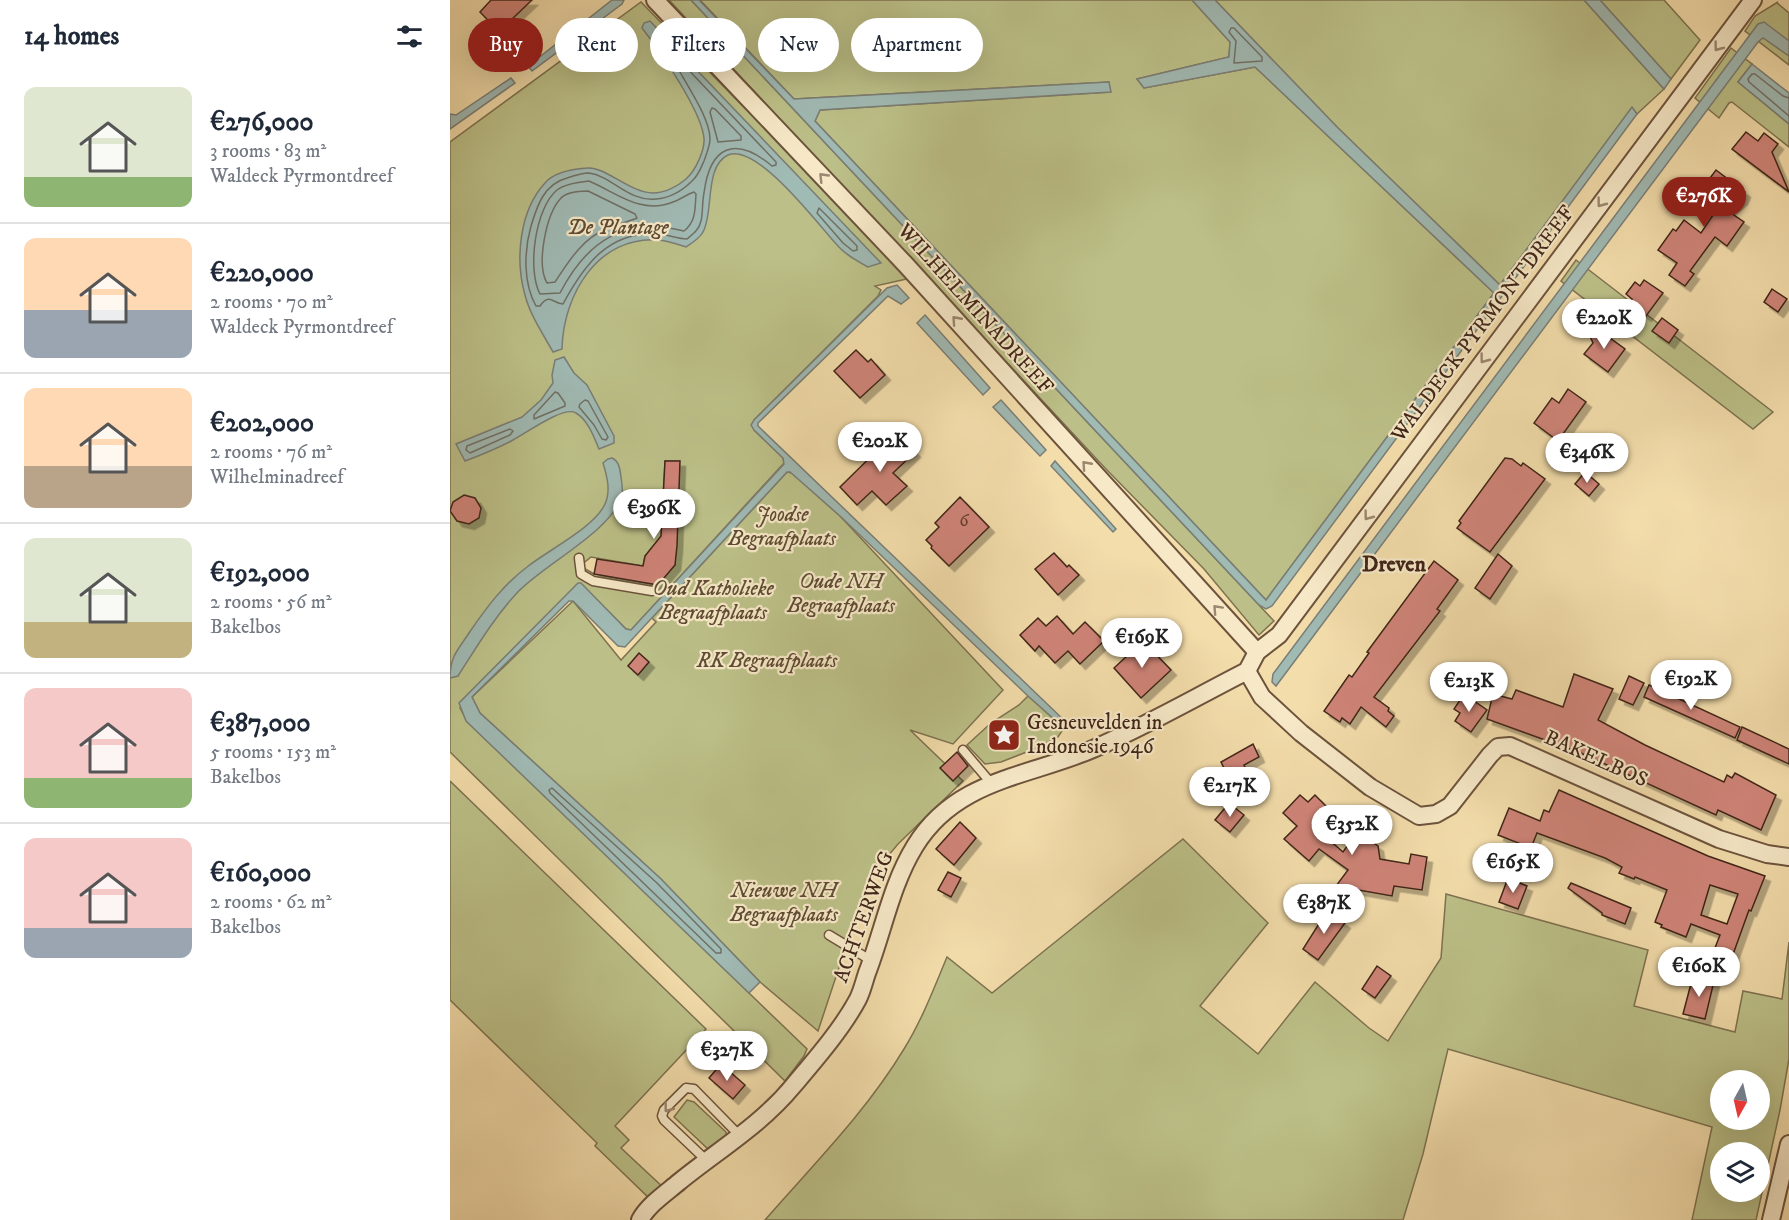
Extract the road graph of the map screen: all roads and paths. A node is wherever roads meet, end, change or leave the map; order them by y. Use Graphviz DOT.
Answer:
graph roads {
  1 [pos="655,0"];
  2 [pos="1753,0"];
  3 [pos="579,558"];
  4 [pos="652,591"];
  5 [pos="1257,652"];
  6 [pos="1247,670"];
  7 [pos="963,750"];
  8 [pos="991,783"];
  9 [pos="1789,857"];
  10 [pos="829,935"];
  11 [pos="872,961"];
  12 [pos="740,1136"];
  13 [pos="1789,1144"];
  14 [pos="706,1160"];
  15 [pos="640,1220"];
  16 [pos="1771,1220"];
  5 -- 1 [label="street, WILHELMINADREEF, one-way"];
  2 -- 5 [label="street, WALDECK PYRMONTDREEF, one-way"];
  3 -- 4 [label="lane"];
  5 -- 6 [label="street, WALDECK PYRMONTDREEF"];
  6 -- 8 [label="street, ACHTERWEG"];
  6 -- 9 [label="street, BAKELBOS"];
  7 -- 8 [label="lane"];
  8 -- 11 [label="street, ACHTERWEG"];
  10 -- 11 [label="lane"];
  11 -- 12 [label="street, ACHTERWEG"];
  12 -- 14 [label="street, ACHTERWEG"];
  12 -- 14 [label="lane, one-way"];
  13 -- 16 [label="street"];
  14 -- 15 [label="street, ACHTERWEG"];
}
